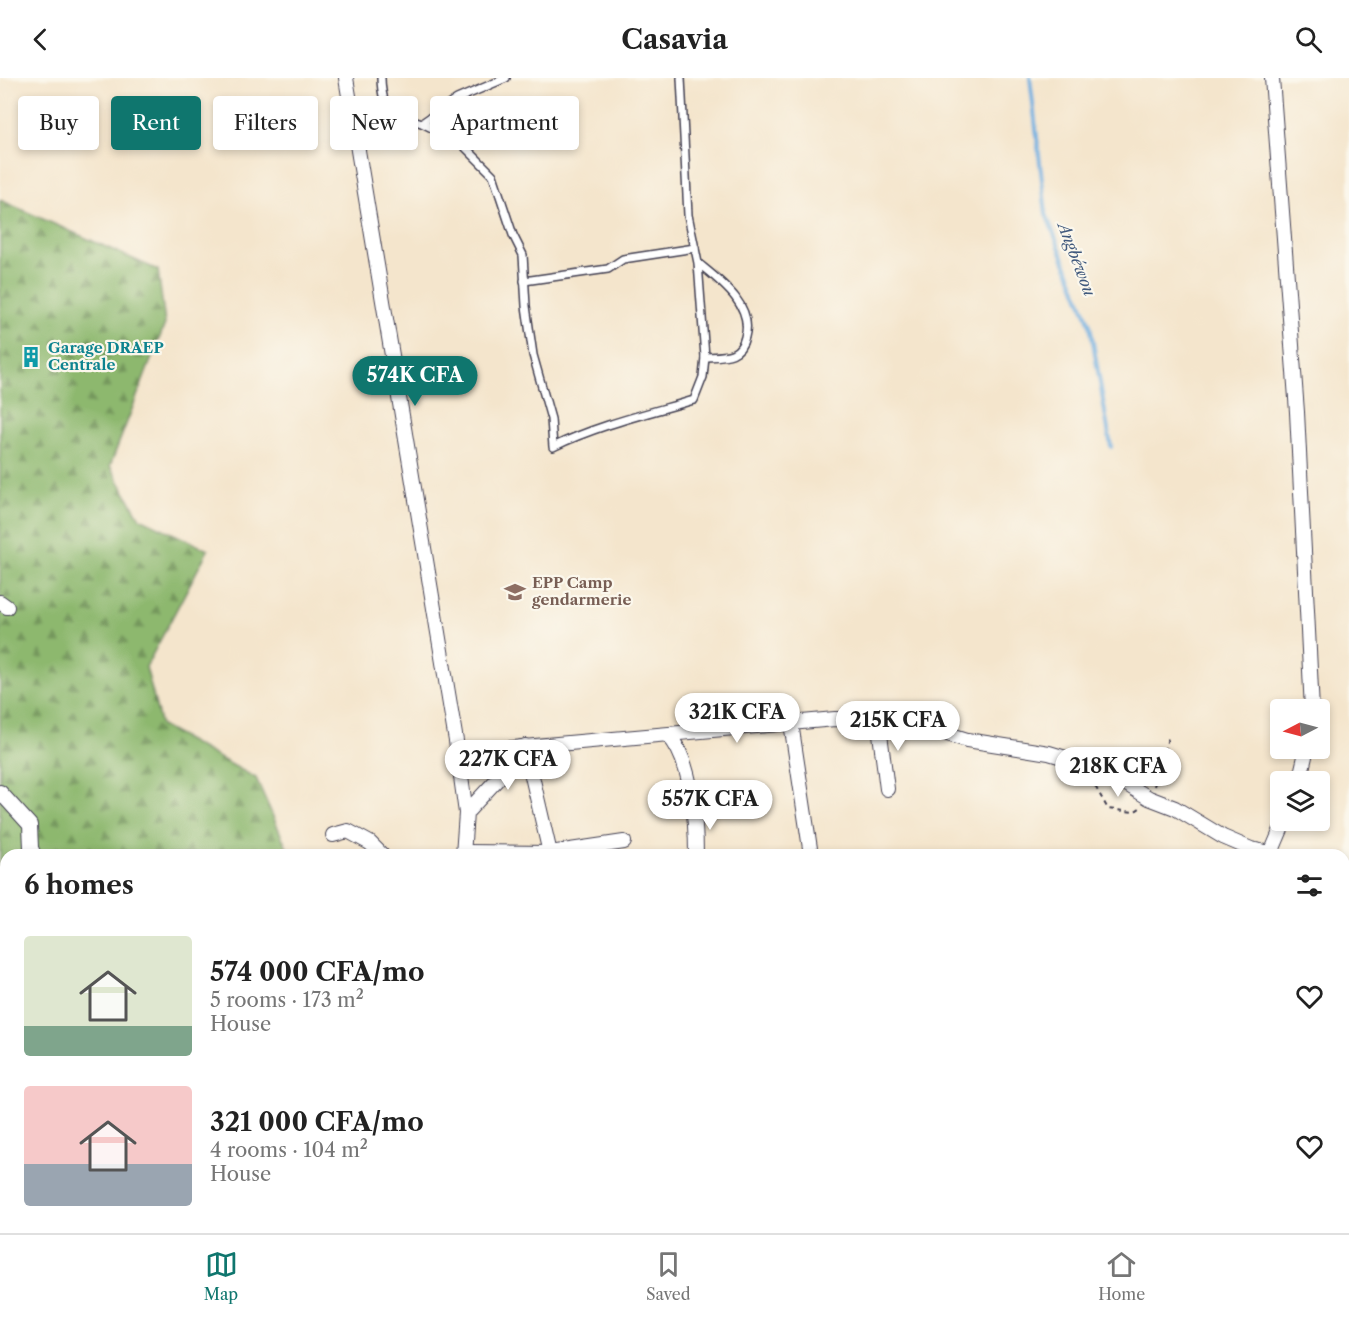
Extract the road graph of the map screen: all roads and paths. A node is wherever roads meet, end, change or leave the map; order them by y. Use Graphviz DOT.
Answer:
graph roads {
  1 [pos="346,78"];
  2 [pos="381,78"];
  3 [pos="506,78"];
  4 [pos="681,78"];
  5 [pos="1272,78"];
  6 [pos="422,123"];
  7 [pos="695,248"];
  8 [pos="698,263"];
  9 [pos="524,281"];
  10 [pos="705,357"];
  11 [pos="1311,699"];
  12 [pos="878,718"];
  13 [pos="791,723"];
  14 [pos="669,736"];
  15 [pos="523,746"];
  16 [pos="458,753"];
  17 [pos="887,789"];
  18 [pos="0,792"];
  19 [pos="466,813"];
  20 [pos="1281,831"];
  21 [pos="333,835"];
  22 [pos="624,842"];
  23 [pos="31,849"];
  24 [pos="376,849"];
  25 [pos="463,849"];
  26 [pos="549,849"];
  27 [pos="577,849"];
  28 [pos="695,849"];
  29 [pos="810,849"];
  30 [pos="1246,849"];
  31 [pos="1273,849"];
  1 -- 16 [label="street"];
  2 -- 6 [label="lane"];
  3 -- 6 [label="lane"];
  4 -- 7 [label="lane"];
  5 -- 11 [label="street"];
  6 -- 9 [label="lane"];
  7 -- 8 [label="lane"];
  7 -- 9 [label="lane"];
  8 -- 10 [label="lane"];
  8 -- 10 [label="lane"];
  9 -- 10 [label="lane"];
  12 -- 13 [label="street"];
  12 -- 17 [label="street"];
  12 -- 30 [label="street"];
  13 -- 14 [label="street"];
  13 -- 29 [label="street"];
  14 -- 15 [label="street"];
  14 -- 28 [label="street"];
  15 -- 16 [label="street"];
  15 -- 19 [label="street"];
  15 -- 26 [label="street"];
  16 -- 19 [label="street"];
  18 -- 23 [label="street"];
  19 -- 25 [label="street"];
  20 -- 31 [label="street"];
  21 -- 24 [label="street"];
  22 -- 27 [label="street"];
}
